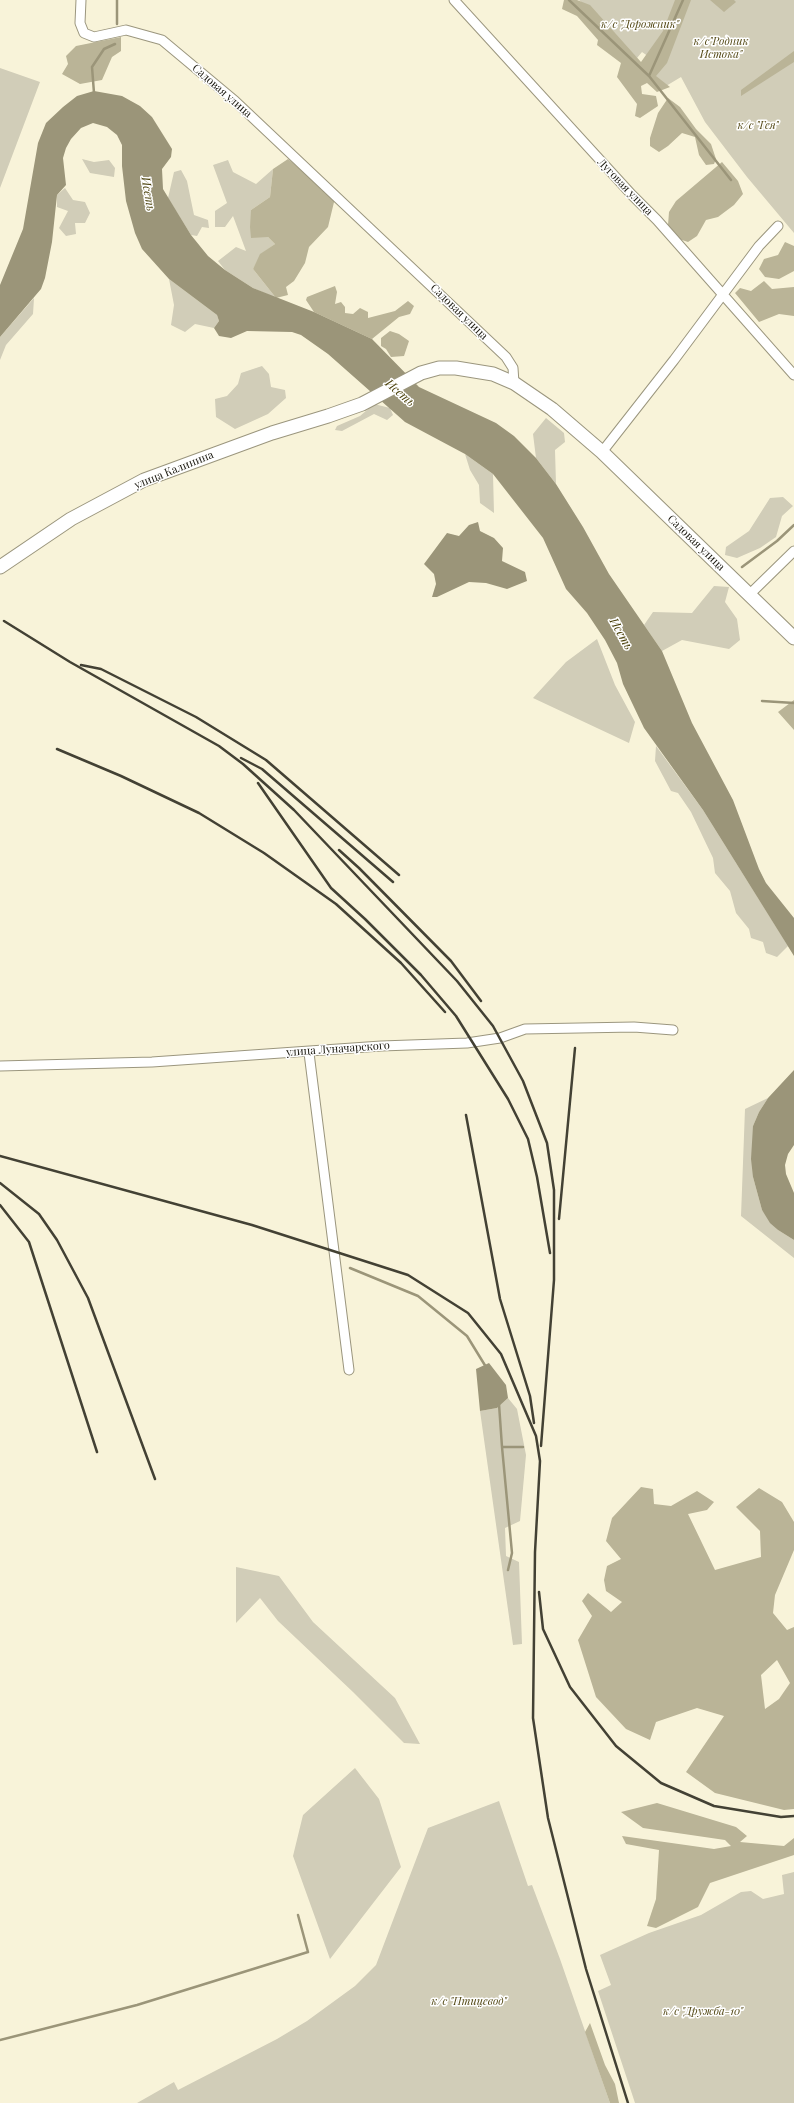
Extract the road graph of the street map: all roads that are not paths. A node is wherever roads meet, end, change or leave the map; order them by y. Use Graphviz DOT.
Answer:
graph roads {
  1 [pos="81,0"];
  2 [pos="454,0"];
  3 [pos="778,226"];
  4 [pos="724,295"];
  5 [pos="794,375"];
  6 [pos="514,383"];
  7 [pos="602,452"];
  8 [pos="794,551"];
  9 [pos="0,567"];
  10 [pos="750,594"];
  11 [pos="794,638"];
  12 [pos="673,1030"];
  13 [pos="309,1053"];
  14 [pos="0,1066"];
  15 [pos="349,1370"];
  1 -- 6 [label="street, Садовая улица"];
  2 -- 4 [label="street, Луговая улица"];
  3 -- 4 [label="street"];
  4 -- 5 [label="street, Луговая улица"];
  4 -- 7 [label="street"];
  6 -- 7 [label="main road, Садовая улица"];
  6 -- 9 [label="main road, улица Калинина"];
  7 -- 10 [label="main road, Садовая улица"];
  8 -- 10 [label="street"];
  10 -- 11 [label="main road, Садовая улица"];
  12 -- 13 [label="street, улица Луначарского"];
  13 -- 14 [label="street, улица Луначарского"];
  13 -- 15 [label="street"];
}
